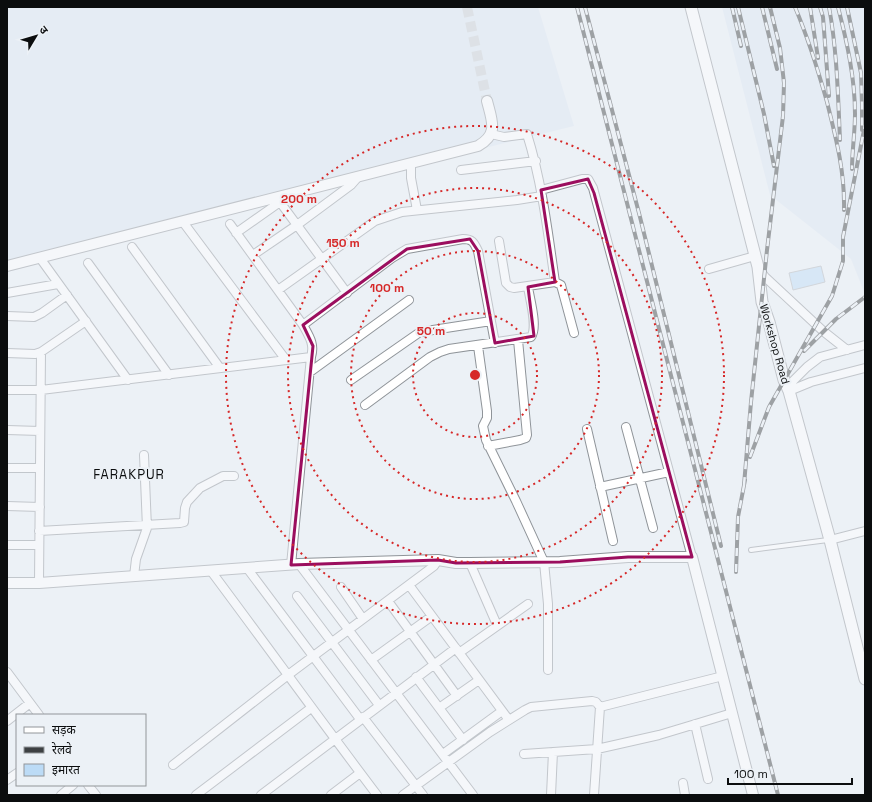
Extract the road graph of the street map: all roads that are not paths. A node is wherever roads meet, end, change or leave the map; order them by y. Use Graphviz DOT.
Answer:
graph roads {
  1 [pos="691,7"];
  2 [pos="487,101"];
  3 [pos="491,134"];
  4 [pos="536,161"];
  5 [pos="411,163"];
  6 [pos="461,170"];
  7 [pos="358,177"];
  8 [pos="542,193"];
  9 [pos="279,200"];
  10 [pos="417,210"];
  11 [pos="183,222"];
  12 [pos="230,224"];
  13 [pos="297,225"];
  14 [pos="236,233"];
  15 [pos="499,241"];
  16 [pos="132,247"];
  17 [pos="252,255"];
  18 [pos="40,258"];
  19 [pos="322,258"];
  20 [pos="757,262"];
  21 [pos="88,263"];
  22 [pos="7,266"];
  23 [pos="709,269"];
  24 [pos="555,282"];
  25 [pos="58,284"];
  26 [pos="528,287"];
  27 [pos="278,290"];
  28 [pos="7,293"];
  29 [pos="347,293"];
  30 [pos="67,295"];
  31 [pos="409,300"];
  32 [pos="7,316"];
  33 [pos="86,321"];
  34 [pos="492,321"];
  35 [pos="303,324"];
  36 [pos="574,333"];
  37 [pos="518,340"];
  38 [pos="495,344"];
  39 [pos="865,345"];
  40 [pos="478,346"];
  41 [pos="847,350"];
  42 [pos="41,352"];
  43 [pos="7,353"];
  44 [pos="311,357"];
  45 [pos="286,360"];
  46 [pos="220,368"];
  47 [pos="865,368"];
  48 [pos="310,372"];
  49 [pos="168,374"];
  50 [pos="128,380"];
  51 [pos="351,380"];
  52 [pos="788,389"];
  53 [pos="7,390"];
  54 [pos="41,390"];
  55 [pos="365,405"];
  56 [pos="626,427"];
  57 [pos="587,429"];
  58 [pos="7,430"];
  59 [pos="40,431"];
  60 [pos="488,446"];
  61 [pos="144,455"];
  62 [pos="7,468"];
  63 [pos="40,468"];
  64 [pos="669,472"];
  65 [pos="234,476"];
  66 [pos="640,479"];
  67 [pos="600,487"];
  68 [pos="7,506"];
  69 [pos="40,507"];
  70 [pos="147,525"];
  71 [pos="653,528"];
  72 [pos="39,531"];
  73 [pos="865,531"];
  74 [pos="830,540"];
  75 [pos="613,541"];
  76 [pos="7,545"];
  77 [pos="39,545"];
  78 [pos="751,550"];
  79 [pos="692,556"];
  80 [pos="438,560"];
  81 [pos="544,562"];
  82 [pos="470,563"];
  83 [pos="295,564"];
  84 [pos="247,568"];
  85 [pos="211,571"];
  86 [pos="134,576"];
  87 [pos="7,583"];
  88 [pos="39,583"];
  89 [pos="408,585"];
  90 [pos="341,587"];
  91 [pos="297,596"];
  92 [pos="388,601"];
  93 [pos="528,604"];
  94 [pos="432,616"];
  95 [pos="363,619"];
  96 [pos="497,625"];
  97 [pos="349,630"];
  98 [pos="411,631"];
  99 [pos="332,642"];
  100 [pos="458,650"];
  101 [pos="313,656"];
  102 [pos="371,660"];
  103 [pos="434,664"];
  104 [pos="548,670"];
  105 [pos="7,673"];
  106 [pos="288,675"];
  107 [pos="723,676"];
  108 [pos="416,678"];
  109 [pos="479,680"];
  110 [pos="865,680"];
  111 [pos="396,692"];
  112 [pos="457,696"];
  113 [pos="30,703"];
  114 [pos="379,705"];
  115 [pos="311,708"];
  116 [pos="439,708"];
  117 [pos="600,708"];
  118 [pos="502,711"];
  119 [pos="732,713"];
  120 [pos="38,714"];
  121 [pos="362,718"];
  122 [pos="509,720"];
  123 [pos="7,721"];
  124 [pos="695,724"];
  125 [pos="335,739"];
  126 [pos="463,740"];
  127 [pos="597,749"];
  128 [pos="553,752"];
  129 [pos="443,754"];
  130 [pos="524,754"];
  131 [pos="448,762"];
  132 [pos="173,765"];
  133 [pos="360,772"];
  134 [pos="16,774"];
  135 [pos="708,779"];
  136 [pos="7,780"];
  137 [pos="683,783"];
  138 [pos="73,786"];
  139 [pos="89,786"];
  140 [pos="416,786"];
  141 [pos="61,795"];
  142 [pos="96,795"];
  143 [pos="196,795"];
  144 [pos="261,795"];
  145 [pos="331,795"];
  146 [pos="377,795"];
  147 [pos="403,795"];
  148 [pos="423,795"];
  149 [pos="473,795"];
  150 [pos="551,795"];
  151 [pos="594,795"];
  152 [pos="685,795"];
  153 [pos="753,795"];
  1 -- 20 [label="main road, Workshop Road"];
  2 -- 3 [label="street"];
  3 -- 4 [label="street"];
  3 -- 5 [label="street"];
  4 -- 6 [label="street"];
  4 -- 8 [label="street"];
  5 -- 7 [label="street"];
  5 -- 10 [label="street"];
  7 -- 9 [label="street"];
  7 -- 13 [label="street"];
  8 -- 10 [label="street"];
  8 -- 24 [label="street"];
  8 -- 64 [label="street"];
  9 -- 11 [label="street"];
  9 -- 13 [label="street"];
  9 -- 14 [label="street"];
  10 -- 19 [label="street"];
  11 -- 18 [label="street"];
  11 -- 45 [label="street"];
  12 -- 14 [label="street"];
  13 -- 17 [label="street"];
  13 -- 19 [label="street"];
  14 -- 17 [label="street"];
  15 -- 26 [label="street"];
  16 -- 46 [label="street"];
  17 -- 27 [label="street"];
  18 -- 22 [label="street"];
  18 -- 25 [label="street"];
  19 -- 27 [label="street"];
  19 -- 29 [label="street"];
  20 -- 23 [label="street"];
  20 -- 41 [label="street"];
  20 -- 52 [label="main road, Workshop Road"];
  21 -- 49 [label="street"];
  24 -- 26 [label="street"];
  24 -- 36 [label="street"];
  25 -- 28 [label="street"];
  25 -- 30 [label="street"];
  26 -- 37 [label="street"];
  27 -- 35 [label="street"];
  29 -- 34 [label="street"];
  29 -- 35 [label="street"];
  30 -- 32 [label="street"];
  30 -- 33 [label="street"];
  31 -- 48 [label="street"];
  33 -- 42 [label="street"];
  33 -- 50 [label="street"];
  34 -- 38 [label="street"];
  34 -- 51 [label="street"];
  35 -- 44 [label="street"];
  37 -- 38 [label="street"];
  37 -- 60 [label="street"];
  38 -- 40 [label="street"];
  39 -- 41 [label="street"];
  40 -- 55 [label="street"];
  40 -- 60 [label="street"];
  41 -- 52 [label="street"];
  42 -- 43 [label="street"];
  42 -- 54 [label="street"];
  44 -- 45 [label="street"];
  44 -- 48 [label="street"];
  45 -- 46 [label="street"];
  46 -- 49 [label="street"];
  47 -- 52 [label="street"];
  48 -- 83 [label="street"];
  49 -- 50 [label="street"];
  50 -- 54 [label="street"];
  52 -- 74 [label="main road, Workshop Road"];
  53 -- 54 [label="street"];
  54 -- 59 [label="street"];
  56 -- 66 [label="street"];
  57 -- 67 [label="street"];
  58 -- 59 [label="street"];
  59 -- 63 [label="street"];
  60 -- 81 [label="street"];
  61 -- 70 [label="street"];
  62 -- 63 [label="street"];
  63 -- 69 [label="street"];
  64 -- 66 [label="street"];
  64 -- 79 [label="street"];
  65 -- 70 [label="street"];
  66 -- 67 [label="street"];
  66 -- 71 [label="street"];
  67 -- 75 [label="street"];
  68 -- 69 [label="street"];
  69 -- 72 [label="street"];
  70 -- 72 [label="street"];
  70 -- 86 [label="street"];
  72 -- 77 [label="street"];
  73 -- 74 [label="street"];
  74 -- 78 [label="lane"];
  74 -- 110 [label="main road, Workshop Road"];
  76 -- 77 [label="street"];
  77 -- 88 [label="street"];
  79 -- 81 [label="street"];
  79 -- 107 [label="street"];
  80 -- 82 [label="street"];
  80 -- 83 [label="street"];
  80 -- 89 [label="street"];
  81 -- 82 [label="street"];
  81 -- 104 [label="street"];
  82 -- 96 [label="street"];
  83 -- 84 [label="street"];
  83 -- 97 [label="street"];
  84 -- 85 [label="street"];
  84 -- 101 [label="street"];
  85 -- 86 [label="street"];
  85 -- 106 [label="street"];
  86 -- 88 [label="street"];
  87 -- 88 [label="street"];
  89 -- 92 [label="street"];
  89 -- 94 [label="street"];
  90 -- 95 [label="street"];
  91 -- 99 [label="street"];
  92 -- 95 [label="street"];
  92 -- 98 [label="street"];
  93 -- 96 [label="street"];
  94 -- 98 [label="street"];
  94 -- 100 [label="street"];
  95 -- 97 [label="street"];
  96 -- 100 [label="street"];
  97 -- 99 [label="street"];
  97 -- 102 [label="street"];
  98 -- 102 [label="street"];
  98 -- 103 [label="street"];
  99 -- 101 [label="street"];
  99 -- 114 [label="street"];
  100 -- 103 [label="street"];
  100 -- 109 [label="street"];
  101 -- 106 [label="street"];
  101 -- 121 [label="street"];
  102 -- 111 [label="street"];
  103 -- 108 [label="street"];
  103 -- 112 [label="street"];
  105 -- 113 [label="street"];
  106 -- 115 [label="street"];
  106 -- 132 [label="street"];
  107 -- 117 [label="street"];
  107 -- 119 [label="street"];
  108 -- 111 [label="street"];
  108 -- 116 [label="street"];
  109 -- 112 [label="street"];
  109 -- 118 [label="street"];
  111 -- 114 [label="street"];
  111 -- 129 [label="street"];
  112 -- 116 [label="street"];
  113 -- 120 [label="street"];
  113 -- 123 [label="street"];
  114 -- 121 [label="street"];
  115 -- 125 [label="street"];
  115 -- 143 [label="street"];
  116 -- 126 [label="street"];
  117 -- 122 [label="street"];
  117 -- 127 [label="street"];
  118 -- 122 [label="street"];
  118 -- 126 [label="street"];
  119 -- 124 [label="street"];
  119 -- 153 [label="street"];
  121 -- 125 [label="street"];
  121 -- 140 [label="street"];
  122 -- 131 [label="street"];
  124 -- 127 [label="street"];
  124 -- 135 [label="street"];
  125 -- 133 [label="street"];
  125 -- 144 [label="street"];
  126 -- 129 [label="street"];
  127 -- 128 [label="street"];
  127 -- 151 [label="street"];
  128 -- 130 [label="street"];
  128 -- 150 [label="street"];
  129 -- 131 [label="street"];
  131 -- 140 [label="street"];
  131 -- 149 [label="street"];
  133 -- 145 [label="street"];
  133 -- 146 [label="street"];
  134 -- 136 [label="street"];
  137 -- 152 [label="street"];
  138 -- 141 [label="street"];
  139 -- 142 [label="street"];
  140 -- 147 [label="street"];
  140 -- 148 [label="street"];
}
